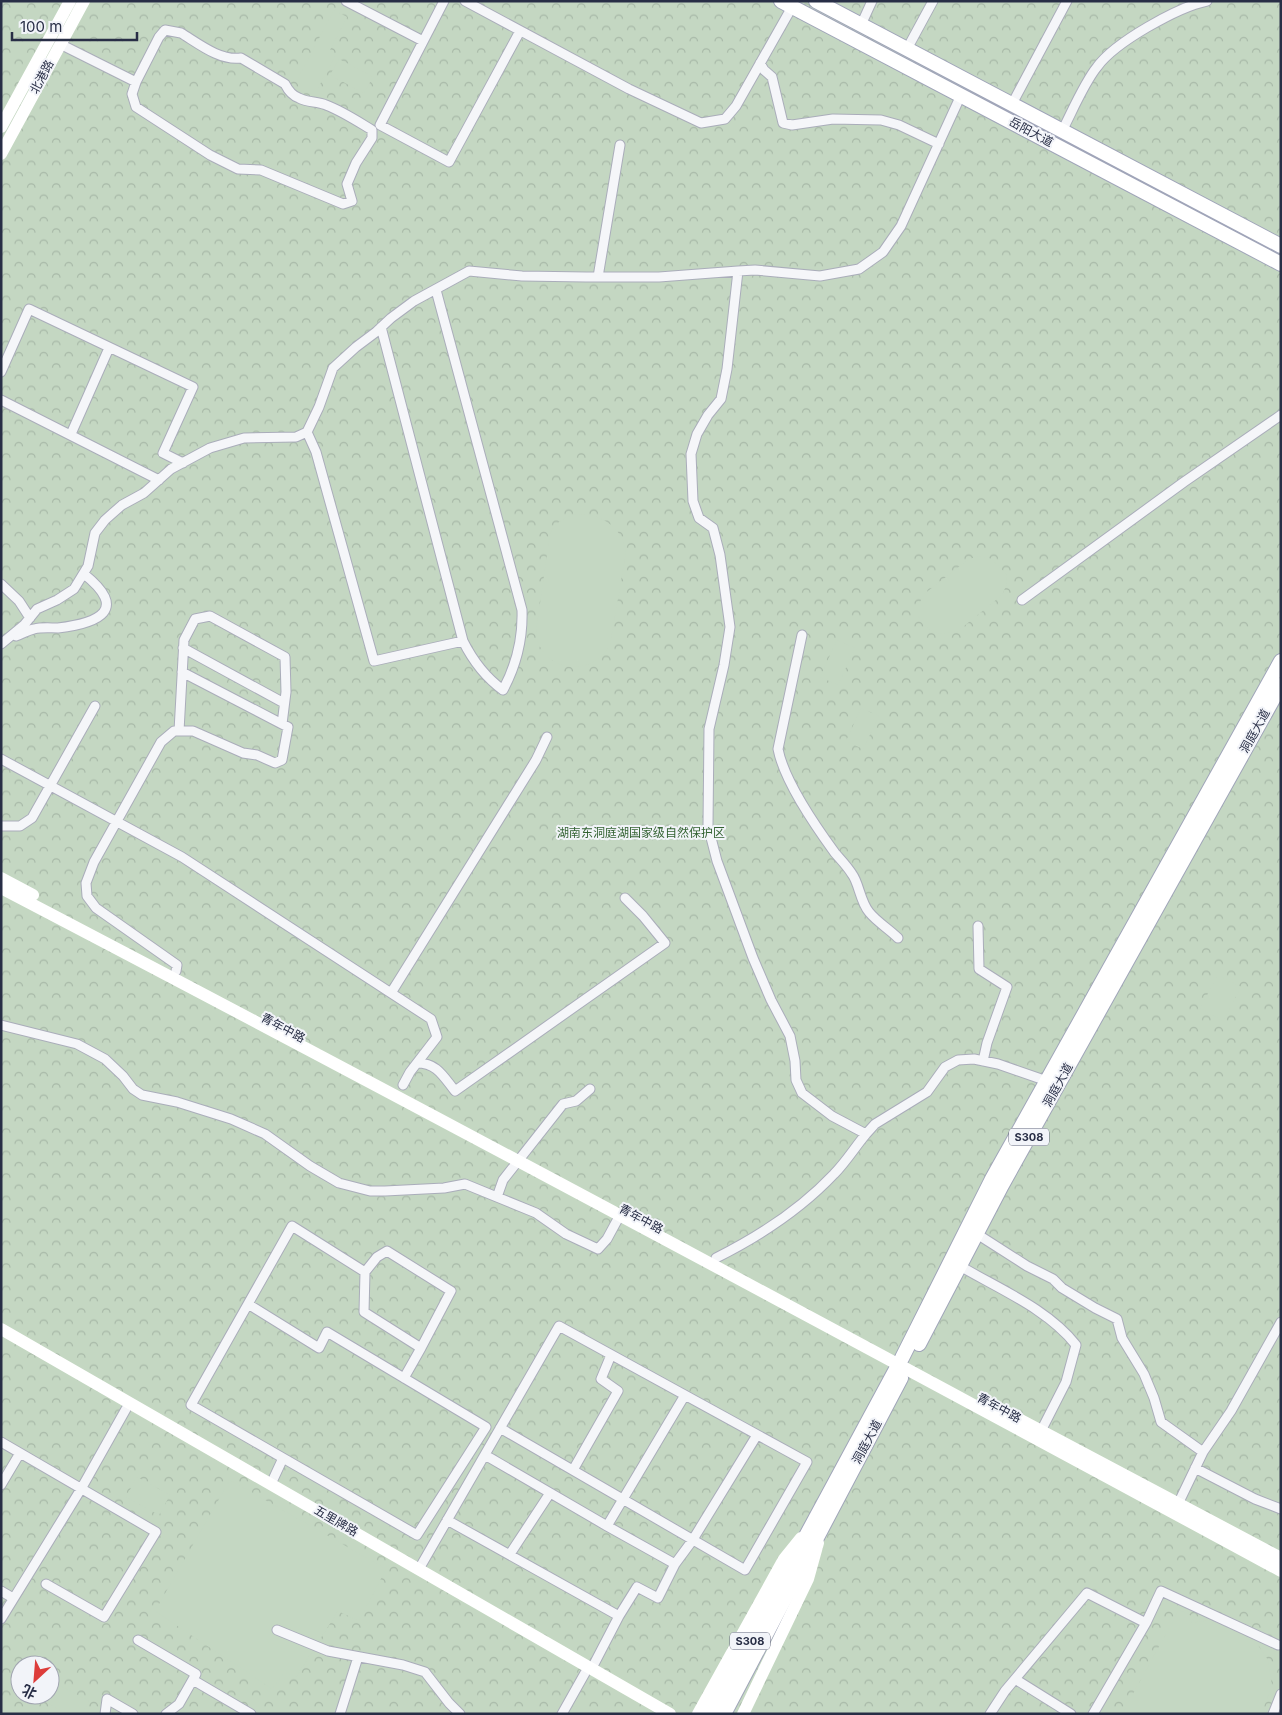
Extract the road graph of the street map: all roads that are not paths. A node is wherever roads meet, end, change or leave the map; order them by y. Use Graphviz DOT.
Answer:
graph roads {
  1 [pos="70,1"];
  2 [pos="84,1"];
  3 [pos="346,1"];
  4 [pos="444,1"];
  5 [pos="465,1"];
  6 [pos="816,1"];
  7 [pos="872,1"];
  8 [pos="933,1"];
  9 [pos="1067,1"];
  10 [pos="1207,1"];
  11 [pos="786,4"];
  12 [pos="861,25"];
  13 [pos="520,31"];
  14 [pos="423,41"];
  15 [pos="60,44"];
  16 [pos="907,49"];
  17 [pos="760,63"];
  18 [pos="136,82"];
  19 [pos="961,95"];
  20 [pos="1012,104"];
  21 [pos="1,127"];
  22 [pos="376,127"];
  23 [pos="1062,131"];
  24 [pos="939,144"];
  25 [pos="620,145"];
  26 [pos="1,154"];
  27 [pos="1281,246"];
  28 [pos="1281,264"];
  29 [pos="738,271"];
  30 [pos="598,277"];
  31 [pos="436,290"];
  32 [pos="381,327"];
  33 [pos="109,348"];
  34 [pos="1,372"];
  35 [pos="1,400"];
  36 [pos="1281,415"];
  37 [pos="307,432"];
  38 [pos="71,434"];
  39 [pos="183,463"];
  40 [pos="159,480"];
  41 [pos="84,574"];
  42 [pos="1,584"];
  43 [pos="1022,600"];
  44 [pos="30,618"];
  45 [pos="802,635"];
  46 [pos="463,640"];
  47 [pos="4,642"];
  48 [pos="183,648"];
  49 [pos="1281,662"];
  50 [pos="182,672"];
  51 [pos="1280,690"];
  52 [pos="284,703"];
  53 [pos="96,706"];
  54 [pos="282,724"];
  55 [pos="179,731"];
  56 [pos="547,737"];
  57 [pos="1,760"];
  58 [pos="1,826"];
  59 [pos="1,878"];
  60 [pos="1,888"];
  61 [pos="625,898"];
  62 [pos="978,926"];
  63 [pos="898,938"];
  64 [pos="176,971"];
  65 [pos="392,993"];
  66 [pos="1,1025"];
  67 [pos="983,1061"];
  68 [pos="417,1063"];
  69 [pos="1047,1081"];
  70 [pos="403,1085"];
  71 [pos="590,1089"];
  72 [pos="866,1134"];
  73 [pos="520,1158"];
  74 [pos="497,1197"];
  75 [pos="620,1215"];
  76 [pos="977,1234"];
  77 [pos="716,1258"];
  78 [pos="960,1266"];
  79 [pos="365,1272"];
  80 [pos="248,1304"];
  81 [pos="1281,1322"];
  82 [pos="1,1330"];
  83 [pos="1,1338"];
  84 [pos="421,1348"];
  85 [pos="611,1355"];
  86 [pos="904,1363"];
  87 [pos="404,1378"];
  88 [pos="685,1395"];
  89 [pos="126,1409"];
  90 [pos="500,1428"];
  91 [pos="1041,1431"];
  92 [pos="757,1434"];
  93 [pos="1,1442"];
  94 [pos="1203,1452"];
  95 [pos="20,1453"];
  96 [pos="485,1455"];
  97 [pos="283,1458"];
  98 [pos="1195,1468"];
  99 [pos="573,1470"];
  100 [pos="271,1484"];
  101 [pos="1,1485"];
  102 [pos="81,1489"];
  103 [pos="550,1493"];
  104 [pos="623,1500"];
  105 [pos="1178,1504"];
  106 [pos="1281,1510"];
  107 [pos="447,1520"];
  108 [pos="607,1526"];
  109 [pos="816,1527"];
  110 [pos="692,1541"];
  111 [pos="510,1554"];
  112 [pos="1281,1558"];
  113 [pos="674,1564"];
  114 [pos="419,1569"];
  115 [pos="1281,1571"];
  116 [pos="46,1584"];
  117 [pos="1,1591"];
  118 [pos="13,1598"];
  119 [pos="619,1616"];
  120 [pos="1,1618"];
  121 [pos="1146,1623"];
  122 [pos="277,1630"];
  123 [pos="138,1640"];
  124 [pos="1278,1645"];
  125 [pos="358,1657"];
  126 [pos="588,1670"];
  127 [pos="1015,1679"];
  128 [pos="193,1680"];
  129 [pos="1281,1694"];
  130 [pos="174,1712"];
  131 [pos="664,1713"];
  132 [pos="105,1714"];
  133 [pos="133,1714"];
  134 [pos="251,1714"];
  135 [pos="340,1714"];
  136 [pos="460,1714"];
  137 [pos="562,1714"];
  138 [pos="698,1714"];
  139 [pos="710,1714"];
  140 [pos="724,1714"];
  141 [pos="742,1714"];
  142 [pos="990,1714"];
  143 [pos="1071,1714"];
  144 [pos="1093,1714"];
  145 [pos="1272,1714"];
  1 -- 21 [label="main road, 北港路"];
  2 -- 15 [label="main road, 北港路"];
  3 -- 14 [label="street"];
  4 -- 14 [label="street"];
  5 -- 13 [label="street"];
  6 -- 12 [label="main road, 岳阳大道"];
  7 -- 12 [label="street"];
  8 -- 16 [label="street"];
  9 -- 20 [label="street"];
  10 -- 23 [label="street"];
  11 -- 17 [label="street"];
  11 -- 19 [label="main road, 岳阳大道"];
  12 -- 16 [label="main road, 岳阳大道"];
  13 -- 17 [label="street"];
  13 -- 22 [label="street"];
  14 -- 22 [label="street"];
  15 -- 18 [label="street"];
  15 -- 26 [label="main road, 北港路"];
  16 -- 20 [label="main road, 岳阳大道"];
  17 -- 24 [label="street"];
  18 -- 22 [label="street"];
  18 -- 22 [label="street"];
  19 -- 24 [label="street"];
  19 -- 28 [label="main road, 岳阳大道"];
  20 -- 23 [label="main road, 岳阳大道"];
  23 -- 27 [label="main road, 岳阳大道"];
  24 -- 29 [label="street"];
  25 -- 30 [label="street"];
  29 -- 30 [label="street"];
  29 -- 72 [label="street"];
  30 -- 31 [label="street"];
  31 -- 32 [label="street"];
  31 -- 46 [label="street"];
  32 -- 37 [label="street"];
  32 -- 46 [label="street"];
  33 -- 34 [label="street"];
  33 -- 38 [label="street"];
  33 -- 39 [label="street"];
  35 -- 38 [label="street"];
  36 -- 43 [label="street"];
  37 -- 39 [label="street"];
  37 -- 46 [label="street"];
  38 -- 40 [label="street"];
  39 -- 40 [label="street"];
  40 -- 41 [label="street"];
  41 -- 44 [label="street"];
  41 -- 47 [label="street"];
  42 -- 44 [label="street"];
  44 -- 47 [label="street"];
  45 -- 63 [label="street"];
  48 -- 50 [label="street"];
  48 -- 52 [label="street"];
  48 -- 52 [label="street"];
  49 -- 69 [label="main road, 洞庭大道 / S308"];
  50 -- 54 [label="street"];
  50 -- 55 [label="street"];
  51 -- 76 [label="main road, 洞庭大道 / S308"];
  52 -- 54 [label="street"];
  53 -- 58 [label="street"];
  54 -- 55 [label="street"];
  55 -- 64 [label="street"];
  56 -- 65 [label="street"];
  57 -- 65 [label="street"];
  59 -- 64 [label="main road, 青年中路"];
  60 -- 73 [label="main road"];
  61 -- 68 [label="street"];
  62 -- 67 [label="street"];
  64 -- 73 [label="main road, 青年中路"];
  65 -- 68 [label="street"];
  66 -- 74 [label="street"];
  67 -- 69 [label="street"];
  67 -- 72 [label="street"];
  68 -- 70 [label="street"];
  69 -- 86 [label="main road, 洞庭大道 / S308"];
  71 -- 73 [label="street"];
  72 -- 77 [label="street"];
  73 -- 74 [label="street"];
  73 -- 75 [label="main road"];
  73 -- 77 [label="main road, 青年中路"];
  74 -- 75 [label="street"];
  75 -- 86 [label="main road"];
  76 -- 78 [label="main road, 洞庭大道 / S308"];
  76 -- 94 [label="street"];
  77 -- 86 [label="main road, 青年中路"];
  78 -- 86 [label="main road, 洞庭大道 / S308"];
  78 -- 91 [label="street"];
  79 -- 80 [label="street"];
  79 -- 84 [label="street"];
  79 -- 84 [label="street"];
  80 -- 87 [label="street"];
  80 -- 97 [label="street"];
  81 -- 94 [label="street"];
  82 -- 100 [label="main road, 五里牌路"];
  83 -- 89 [label="main road, 五里牌路"];
  84 -- 87 [label="street"];
  85 -- 88 [label="street"];
  85 -- 90 [label="street"];
  85 -- 99 [label="street"];
  86 -- 91 [label="main road, 青年中路"];
  86 -- 109 [label="main road, 洞庭大道 / S308"];
  86 -- 115 [label="main road, 青年中路"];
  87 -- 97 [label="street"];
  88 -- 92 [label="street"];
  88 -- 104 [label="street"];
  89 -- 102 [label="street"];
  89 -- 126 [label="main road, 五里牌路"];
  90 -- 96 [label="street"];
  90 -- 99 [label="street"];
  91 -- 105 [label="main road, 青年中路"];
  92 -- 110 [label="street"];
  92 -- 110 [label="street"];
  93 -- 95 [label="street"];
  94 -- 98 [label="street"];
  95 -- 101 [label="street"];
  95 -- 102 [label="street"];
  96 -- 103 [label="street"];
  96 -- 107 [label="street"];
  97 -- 100 [label="street"];
  98 -- 105 [label="street"];
  98 -- 106 [label="street"];
  99 -- 104 [label="street"];
  100 -- 114 [label="main road, 五里牌路"];
  102 -- 116 [label="street"];
  102 -- 118 [label="street"];
  103 -- 108 [label="street"];
  103 -- 111 [label="street"];
  104 -- 108 [label="street"];
  104 -- 110 [label="street"];
  105 -- 112 [label="main road, 青年中路"];
  107 -- 111 [label="street"];
  107 -- 114 [label="street"];
  108 -- 113 [label="street"];
  109 -- 138 [label="main road"];
  109 -- 139 [label="main road, 洞庭大道 / S308"];
  109 -- 140 [label="main road, 洞庭大道 / S308"];
  109 -- 141 [label="main road"];
  110 -- 113 [label="street"];
  111 -- 119 [label="street"];
  113 -- 119 [label="street"];
  114 -- 126 [label="main road, 五里牌路"];
  117 -- 118 [label="street"];
  118 -- 120 [label="street"];
  119 -- 126 [label="street"];
  121 -- 124 [label="street"];
  121 -- 127 [label="street"];
  121 -- 144 [label="street"];
  122 -- 125 [label="street"];
  123 -- 128 [label="street"];
  125 -- 135 [label="street"];
  125 -- 136 [label="street"];
  126 -- 131 [label="main road, 五里牌路"];
  126 -- 137 [label="street"];
  127 -- 142 [label="street"];
  127 -- 143 [label="street"];
  128 -- 130 [label="street"];
  128 -- 134 [label="street"];
  129 -- 145 [label="street"];
  132 -- 133 [label="street"];
}
